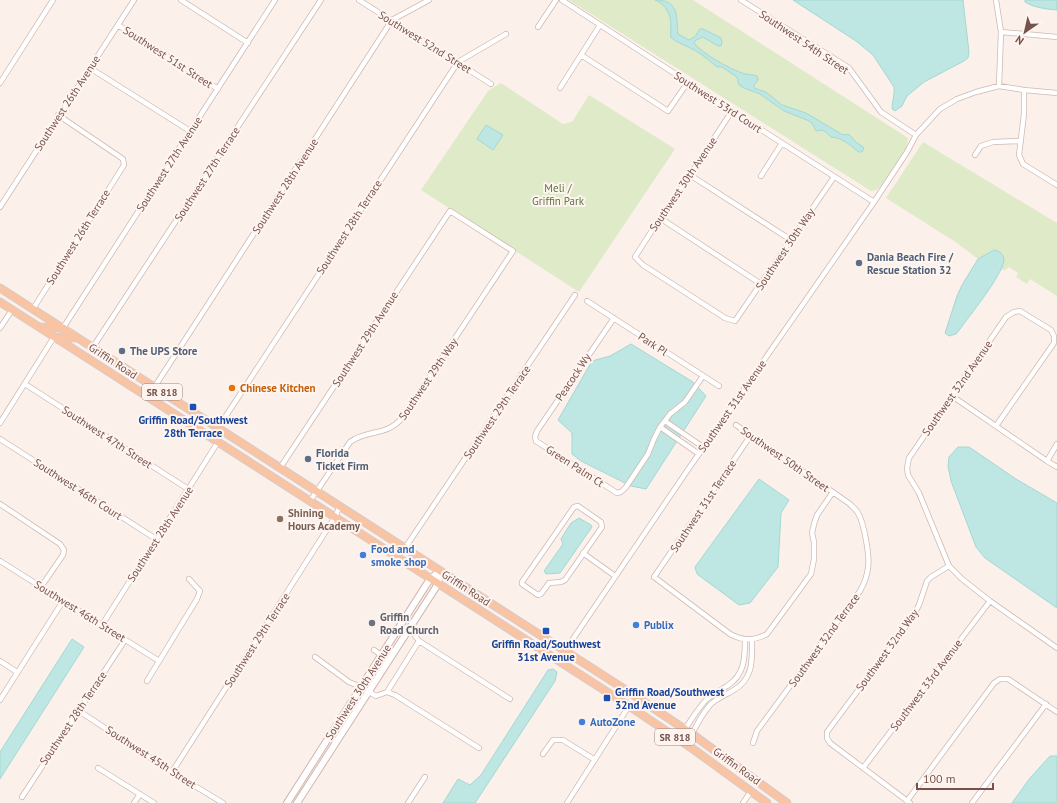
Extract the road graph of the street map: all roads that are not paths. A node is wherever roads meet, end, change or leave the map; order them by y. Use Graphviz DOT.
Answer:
graph roads {
  1 [pos="54,0"];
  2 [pos="134,0"];
  3 [pos="180,0"];
  4 [pos="275,0"];
  5 [pos="321,0"];
  6 [pos="359,0"];
  7 [pos="429,0"];
  8 [pos="556,0"];
  9 [pos="562,0"];
  10 [pos="741,0"];
  11 [pos="996,0"];
  12 [pos="392,20"];
  13 [pos="118,25"];
  14 [pos="600,25"];
  15 [pos="538,27"];
  16 [pos="1001,32"];
  17 [pos="506,34"];
  18 [pos="1057,37"];
  19 [pos="248,43"];
  20 [pos="581,55"];
  21 [pos="458,62"];
  22 [pos="90,68"];
  23 [pos="688,82"];
  24 [pos="0,84"];
  25 [pos="491,84"];
  26 [pos="999,86"];
  27 [pos="560,88"];
  28 [pos="218,90"];
  29 [pos="1024,90"];
  30 [pos="1057,93"];
  31 [pos="732,111"];
  32 [pos="58,115"];
  33 [pos="190,131"];
  34 [pos="916,135"];
  35 [pos="1021,141"];
  36 [pos="782,143"];
  37 [pos="975,155"];
  38 [pos="690,175"];
  39 [pos="761,176"];
  40 [pos="834,177"];
  41 [pos="1057,186"];
  42 [pos="874,202"];
  43 [pos="0,206"];
  44 [pos="660,218"];
  45 [pos="791,240"];
  46 [pos="513,251"];
  47 [pos="761,284"];
  48 [pos="0,288"];
  49 [pos="575,296"];
  50 [pos="588,301"];
  51 [pos="0,302"];
  52 [pos="33,309"];
  53 [pos="12,310"];
  54 [pos="614,318"];
  55 [pos="735,321"];
  56 [pos="39,327"];
  57 [pos="0,328"];
  58 [pos="63,328"];
  59 [pos="54,337"];
  60 [pos="78,338"];
  61 [pos="93,348"];
  62 [pos="703,376"];
  63 [pos="25,384"];
  64 [pos="719,386"];
  65 [pos="155,388"];
  66 [pos="952,396"];
  67 [pos="148,397"];
  68 [pos="665,421"];
  69 [pos="0,423"];
  70 [pos="736,425"];
  71 [pos="996,426"];
  72 [pos="660,427"];
  73 [pos="218,428"];
  74 [pos="751,435"];
  75 [pos="534,437"];
  76 [pos="0,439"];
  77 [pos="218,442"];
  78 [pos="1057,444"];
  79 [pos="703,447"];
  80 [pos="699,454"];
  81 [pos="1047,461"];
  82 [pos="1057,466"];
  83 [pos="280,468"];
  84 [pos="188,489"];
  85 [pos="316,491"];
  86 [pos="833,492"];
  87 [pos="310,501"];
  88 [pos="0,504"];
  89 [pos="340,506"];
  90 [pos="335,518"];
  91 [pos="156,539"];
  92 [pos="405,548"];
  93 [pos="583,554"];
  94 [pos="0,561"];
  95 [pos="949,566"];
  96 [pos="440,571"];
  97 [pos="615,576"];
  98 [pos="189,579"];
  99 [pos="430,579"];
  100 [pos="438,584"];
  101 [pos="41,587"];
  102 [pos="63,601"];
  103 [pos="990,601"];
  104 [pos="102,625"];
  105 [pos="409,628"];
  106 [pos="125,640"];
  107 [pos="744,640"];
  108 [pos="752,640"];
  109 [pos="419,641"];
  110 [pos="1057,648"];
  111 [pos="374,650"];
  112 [pos="565,651"];
  113 [pos="382,655"];
  114 [pos="315,657"];
  115 [pos="0,660"];
  116 [pos="159,661"];
  117 [pos="558,661"];
  118 [pos="17,672"];
  119 [pos="147,681"];
  120 [pos="361,686"];
  121 [pos="368,691"];
  122 [pos="387,692"];
  123 [pos="0,699"];
  124 [pos="510,699"];
  125 [pos="1046,704"];
  126 [pos="629,706"];
  127 [pos="79,711"];
  128 [pos="1057,712"];
  129 [pos="660,713"];
  130 [pos="685,729"];
  131 [pos="692,734"];
  132 [pos="753,743"];
  133 [pos="478,748"];
  134 [pos="543,754"];
  135 [pos="595,760"];
  136 [pos="98,768"];
  137 [pos="863,768"];
  138 [pos="172,772"];
  139 [pos="730,775"];
  140 [pos="425,777"];
  141 [pos="754,778"];
  142 [pos="751,791"];
  143 [pos="140,794"];
  144 [pos="777,795"];
  145 [pos="22,797"];
  146 [pos="909,802"];
  147 [pos="134,803"];
  148 [pos="154,803"];
  149 [pos="223,803"];
  150 [pos="287,803"];
  151 [pos="297,803"];
  152 [pos="408,803"];
  153 [pos="568,803"];
  154 [pos="743,803"];
  155 [pos="767,803"];
  156 [pos="787,803"];
  157 [pos="972,803"];
  1 -- 24 [label="street"];
  2 -- 13 [label="street, Southwest 26th Avenue"];
  3 -- 19 [label="street"];
  4 -- 19 [label="street, Southwest 27th Avenue"];
  5 -- 61 [label="street, Southwest 27th Terrace"];
  6 -- 12 [label="street, Southwest 52nd Street"];
  7 -- 12 [label="street, Southwest 28th Avenue"];
  8 -- 15 [label="street"];
  9 -- 14 [label="street, Southwest 53rd Court"];
  10 -- 34 [label="street, Southwest 54th Street"];
  11 -- 16 [label="street"];
  12 -- 21 [label="street, Southwest 52nd Street"];
  12 -- 65 [label="street, Southwest 28th Avenue"];
  13 -- 22 [label="street, Southwest 26th Avenue"];
  13 -- 28 [label="street, Southwest 51st Street"];
  14 -- 20 [label="street"];
  14 -- 23 [label="street, Southwest 53rd Court"];
  16 -- 18 [label="street"];
  16 -- 26 [label="street"];
  17 -- 21 [label="street, Southwest 28th Terrace"];
  19 -- 28 [label="street, Southwest 27th Avenue"];
  20 -- 23 [label="street"];
  20 -- 27 [label="street"];
  21 -- 25 [label="street, Southwest 52nd Street"];
  21 -- 73 [label="street, Southwest 28th Terrace"];
  22 -- 32 [label="street, Southwest 26th Avenue"];
  22 -- 33 [label="street"];
  23 -- 31 [label="street, Southwest 53rd Court"];
  26 -- 29 [label="street"];
  26 -- 34 [label="street, Southwest 31st Avenue"];
  28 -- 33 [label="street, Southwest 27th Avenue"];
  29 -- 30 [label="street"];
  29 -- 35 [label="street"];
  31 -- 36 [label="street, Southwest 53rd Court"];
  31 -- 38 [label="street, Southwest 30th Avenue"];
  32 -- 43 [label="street, Southwest 26th Avenue"];
  32 -- 52 [label="street, Southwest 26th Terrace"];
  33 -- 58 [label="street, Southwest 27th Avenue"];
  34 -- 42 [label="street, Southwest 31st Avenue"];
  35 -- 37 [label="street"];
  35 -- 41 [label="street"];
  36 -- 39 [label="street"];
  36 -- 40 [label="street, Southwest 53rd Court"];
  38 -- 44 [label="street, Southwest 30th Avenue"];
  38 -- 45 [label="street"];
  40 -- 42 [label="street, Southwest 53rd Court"];
  40 -- 45 [label="street, Southwest 30th Way"];
  42 -- 79 [label="street, Southwest 31st Avenue"];
  44 -- 47 [label="street"];
  44 -- 55 [label="street, Southwest 30th Avenue"];
  45 -- 47 [label="street, Southwest 30th Way"];
  46 -- 83 [label="street, Southwest 29th Avenue"];
  46 -- 85 [label="street, Southwest 29th Way"];
  47 -- 55 [label="street, Southwest 30th Way"];
  48 -- 52 [label="main road, Griffin Road / SR 818"];
  49 -- 92 [label="street, Southwest 29th Terrace"];
  50 -- 54 [label="street, Park Pl"];
  51 -- 53 [label="main road, Griffin Road / SR 818"];
  52 -- 58 [label="main road, Griffin Road / SR 818"];
  53 -- 56 [label="main road, Griffin Road / SR 818"];
  53 -- 57 [label="street"];
  54 -- 62 [label="street, Park Pl"];
  54 -- 75 [label="street, Peacock Wy"];
  56 -- 58 [label="main road"];
  56 -- 59 [label="main road, Griffin Road / SR 818"];
  58 -- 60 [label="main road, Griffin Road / SR 818"];
  59 -- 60 [label="main road"];
  59 -- 63 [label="street"];
  59 -- 67 [label="main road, Griffin Road / SR 818"];
  60 -- 61 [label="main road, Griffin Road / SR 818"];
  61 -- 65 [label="main road, Griffin Road / SR 818"];
  62 -- 64 [label="street, Park Pl"];
  62 -- 68 [label="street"];
  63 -- 69 [label="street"];
  63 -- 84 [label="street, Southwest 47th Street"];
  65 -- 67 [label="street, Southwest 28th Avenue"];
  65 -- 73 [label="main road, Griffin Road / SR 818"];
  66 -- 71 [label="street"];
  66 -- 71 [label="street, Southwest 32nd Avenue"];
  66 -- 95 [label="street, Southwest 32nd Avenue"];
  67 -- 77 [label="main road, Griffin Road / SR 818"];
  68 -- 72 [label="street"];
  68 -- 79 [label="street"];
  70 -- 74 [label="street, Southwest 50th Street"];
  71 -- 81 [label="street"];
  72 -- 75 [label="street, Green Palm Ct"];
  72 -- 80 [label="street"];
  73 -- 77 [label="street"];
  73 -- 83 [label="main road, Griffin Road / SR 818"];
  74 -- 86 [label="street, Southwest 50th Street"];
  74 -- 107 [label="street, Southwest 31st Terrace"];
  76 -- 91 [label="street, Southwest 46th Court"];
  77 -- 84 [label="street, Southwest 28th Avenue"];
  77 -- 87 [label="main road, Griffin Road / SR 818"];
  78 -- 81 [label="street"];
  79 -- 80 [label="street, Southwest 31st Avenue"];
  80 -- 97 [label="street, Southwest 31st Avenue"];
  81 -- 82 [label="street"];
  83 -- 85 [label="main road, Griffin Road / SR 818"];
  84 -- 91 [label="street, Southwest 28th Avenue"];
  85 -- 87 [label="street, Southwest 29th Way"];
  85 -- 89 [label="main road, Griffin Road / SR 818"];
  86 -- 108 [label="street"];
  86 -- 132 [label="street, Southwest 32nd Terrace"];
  87 -- 90 [label="main road, Griffin Road / SR 818"];
  88 -- 101 [label="street"];
  89 -- 90 [label="street, Southwest 29th Terrace"];
  89 -- 92 [label="main road, Griffin Road / SR 818"];
  90 -- 99 [label="main road, Griffin Road / SR 818"];
  90 -- 138 [label="street, Southwest 29th Terrace"];
  91 -- 104 [label="street, Southwest 28th Avenue"];
  92 -- 96 [label="main road, Griffin Road / SR 818"];
  93 -- 93 [label="street"];
  93 -- 97 [label="street"];
  94 -- 101 [label="street, Southwest 46th Street"];
  95 -- 103 [label="street"];
  95 -- 137 [label="street, Southwest 32nd Way"];
  96 -- 99 [label="main road, Southwest 30th Avenue"];
  96 -- 100 [label="main road, Southwest 30th Avenue"];
  96 -- 112 [label="main road, Griffin Road / SR 818"];
  97 -- 112 [label="street, Southwest 31st Avenue"];
  98 -- 116 [label="street"];
  99 -- 100 [label="main road, Griffin Road / SR 818"];
  99 -- 113 [label="main road, Southwest 30th Avenue"];
  100 -- 105 [label="main road, Southwest 30th Avenue"];
  100 -- 117 [label="main road, Griffin Road / SR 818"];
  101 -- 102 [label="street, Southwest 46th Street"];
  102 -- 104 [label="street, Southwest 46th Street"];
  102 -- 118 [label="street"];
  103 -- 110 [label="street"];
  103 -- 137 [label="street, Southwest 33rd Avenue"];
  104 -- 106 [label="street, Southwest 46th Street"];
  105 -- 109 [label="street"];
  105 -- 121 [label="main road, Southwest 30th Avenue"];
  106 -- 116 [label="street, Southwest 46th Street"];
  106 -- 127 [label="street, Southwest 28th Terrace"];
  107 -- 108 [label="street"];
  107 -- 130 [label="street"];
  108 -- 131 [label="street"];
  109 -- 122 [label="street"];
  109 -- 124 [label="street"];
  111 -- 113 [label="street"];
  112 -- 117 [label="street, Southwest 31st Avenue"];
  112 -- 129 [label="main road, Griffin Road / SR 818"];
  113 -- 120 [label="main road, Southwest 30th Avenue"];
  114 -- 120 [label="street"];
  115 -- 118 [label="street"];
  116 -- 119 [label="street"];
  117 -- 126 [label="main road, Griffin Road / SR 818"];
  118 -- 123 [label="street"];
  120 -- 121 [label="street"];
  120 -- 150 [label="main road, Southwest 30th Avenue"];
  121 -- 122 [label="street"];
  121 -- 151 [label="main road, Southwest 30th Avenue"];
  122 -- 133 [label="street"];
  125 -- 128 [label="street"];
  125 -- 146 [label="street"];
  125 -- 157 [label="street"];
  126 -- 129 [label="main road"];
  126 -- 135 [label="street"];
  126 -- 139 [label="main road, Griffin Road / SR 818"];
  127 -- 138 [label="street, Southwest 45th Street"];
  127 -- 145 [label="street, Southwest 28th Terrace"];
  129 -- 130 [label="main road, Griffin Road / SR 818"];
  130 -- 131 [label="main road, Griffin Road / SR 818"];
  131 -- 141 [label="main road, Griffin Road / SR 818"];
  134 -- 135 [label="street"];
  135 -- 153 [label="street"];
  136 -- 143 [label="street"];
  137 -- 146 [label="street"];
  138 -- 149 [label="street, Southwest 45th Street"];
  139 -- 141 [label="main road"];
  139 -- 142 [label="main road, Griffin Road / SR 818"];
  140 -- 152 [label="street"];
  141 -- 144 [label="main road, Griffin Road / SR 818"];
  142 -- 144 [label="main road"];
  142 -- 154 [label="street"];
  142 -- 155 [label="main road, Griffin Road / SR 818"];
  143 -- 147 [label="street"];
  143 -- 148 [label="street"];
  144 -- 156 [label="main road, Griffin Road / SR 818"];
}
